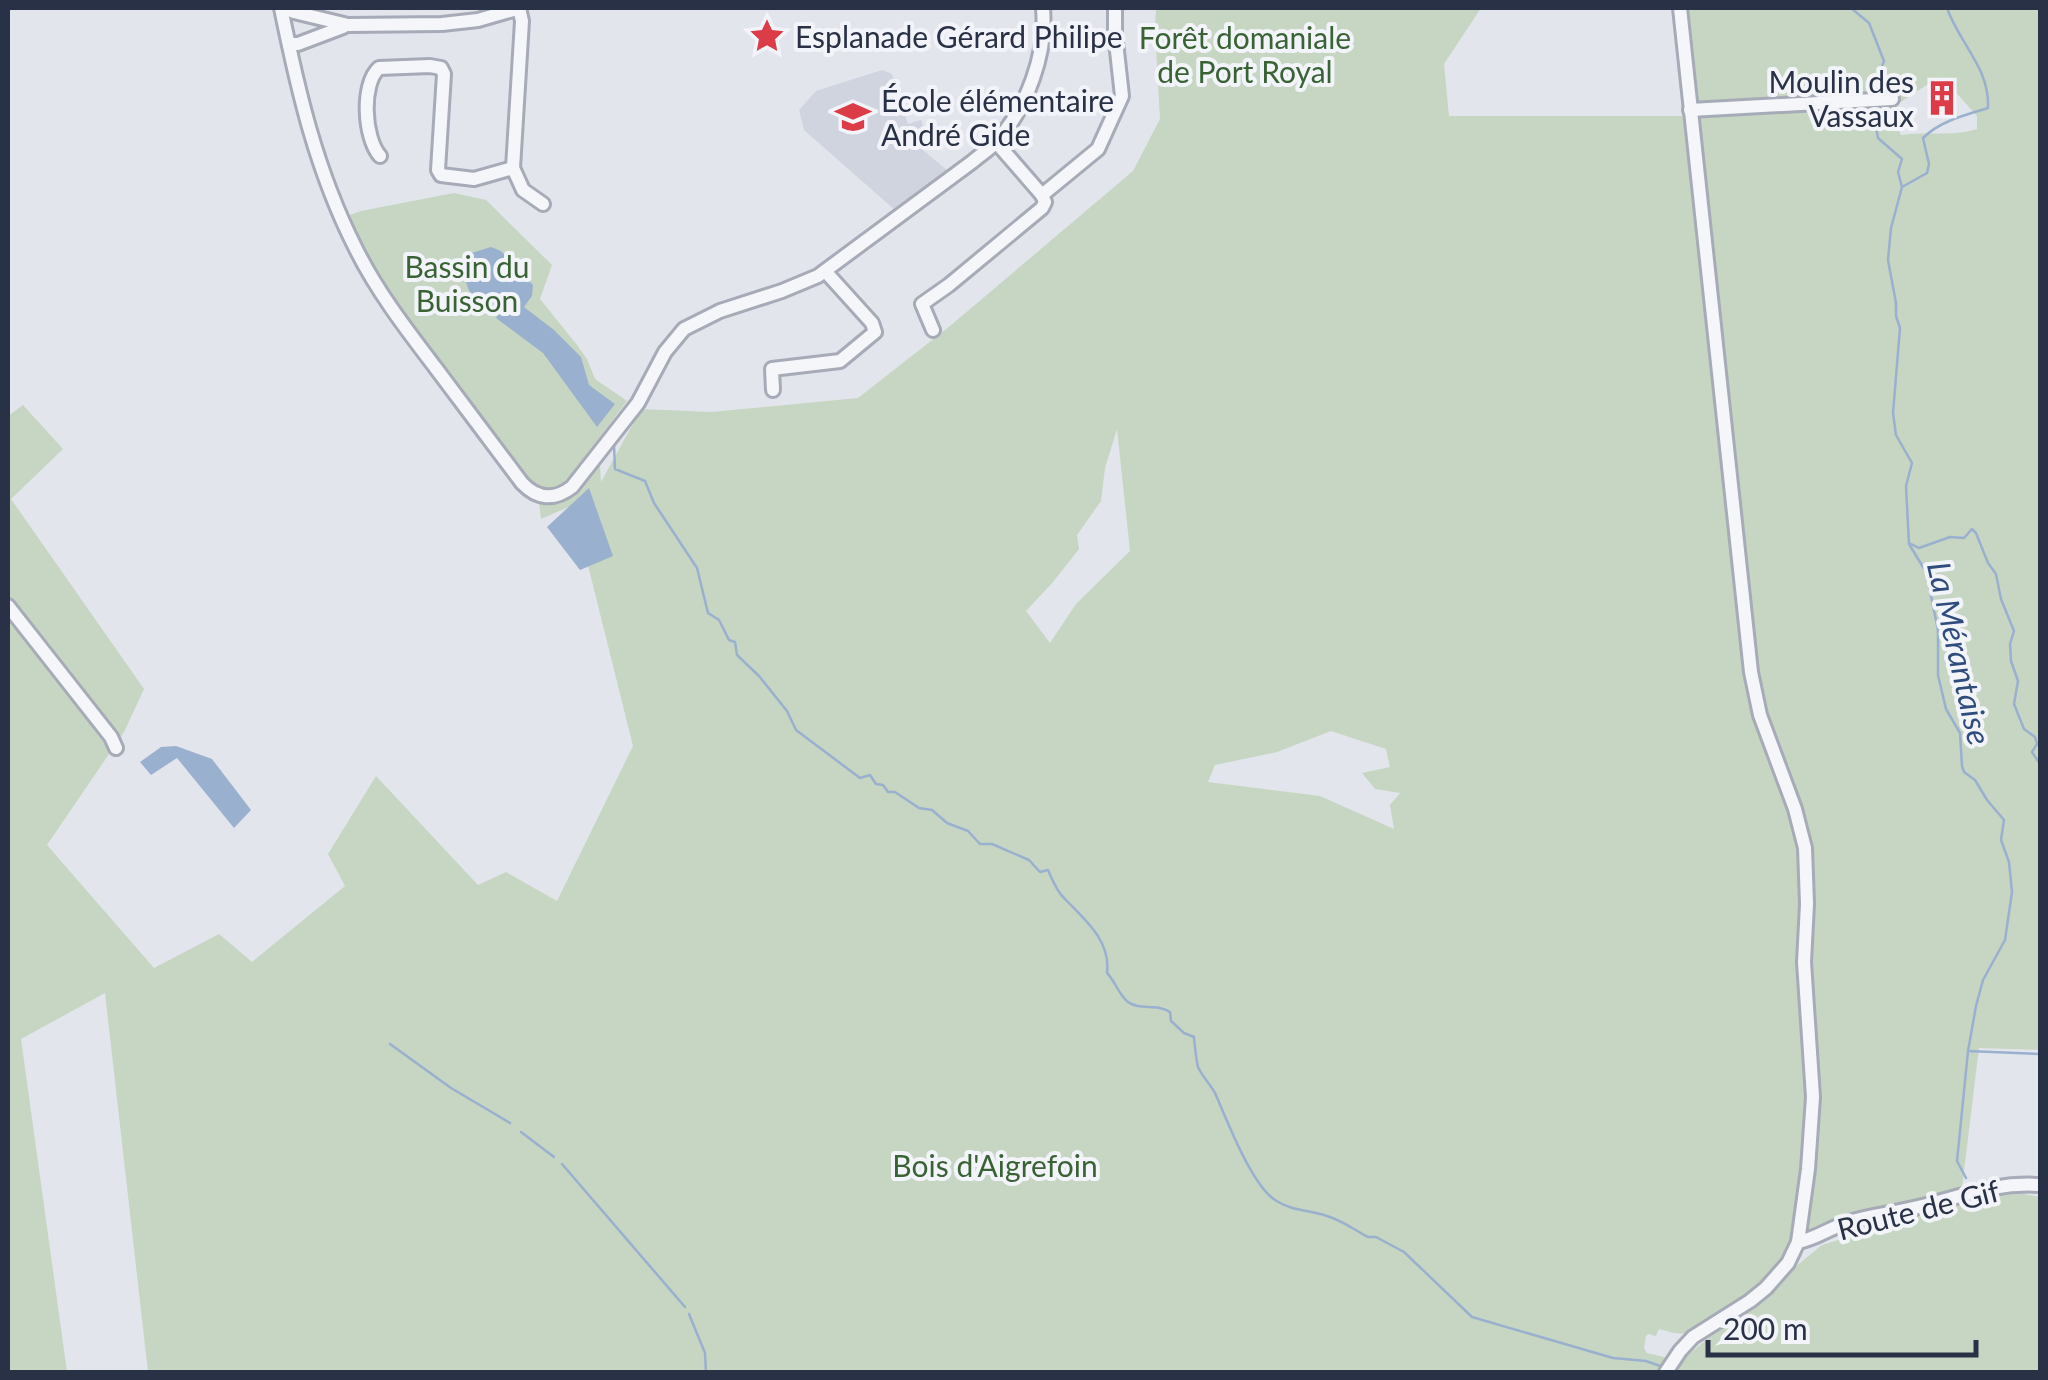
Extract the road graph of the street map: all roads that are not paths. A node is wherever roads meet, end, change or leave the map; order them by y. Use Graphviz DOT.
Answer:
graph roads {
  1 [pos="284,8"];
  2 [pos="517,8"];
  3 [pos="1042,8"];
  4 [pos="1115,8"];
  5 [pos="1680,8"];
  6 [pos="348,25"];
  7 [pos="289,44"];
  8 [pos="1892,99"];
  9 [pos="1690,108"];
  10 [pos="996,142"];
  11 [pos="380,156"];
  12 [pos="512,168"];
  13 [pos="1042,195"];
  14 [pos="542,204"];
  15 [pos="825,270"];
  16 [pos="933,330"];
  17 [pos="773,390"];
  18 [pos="8,606"];
  19 [pos="116,748"];
  20 [pos="2040,1185"];
  21 [pos="1798,1242"];
  22 [pos="1666,1372"];
  1 -- 6 [label="street"];
  1 -- 7 [label="street"];
  2 -- 6 [label="street"];
  2 -- 12 [label="street"];
  3 -- 10 [label="street"];
  4 -- 13 [label="street"];
  5 -- 9 [label="street"];
  6 -- 7 [label="street"];
  7 -- 15 [label="street"];
  8 -- 9 [label="street"];
  9 -- 21 [label="street"];
  10 -- 13 [label="street"];
  10 -- 15 [label="street"];
  11 -- 12 [label="street"];
  12 -- 14 [label="street"];
  13 -- 16 [label="street"];
  15 -- 17 [label="street"];
  18 -- 19 [label="street"];
  20 -- 21 [label="street, Route de Gif"];
  21 -- 22 [label="street"];
}
